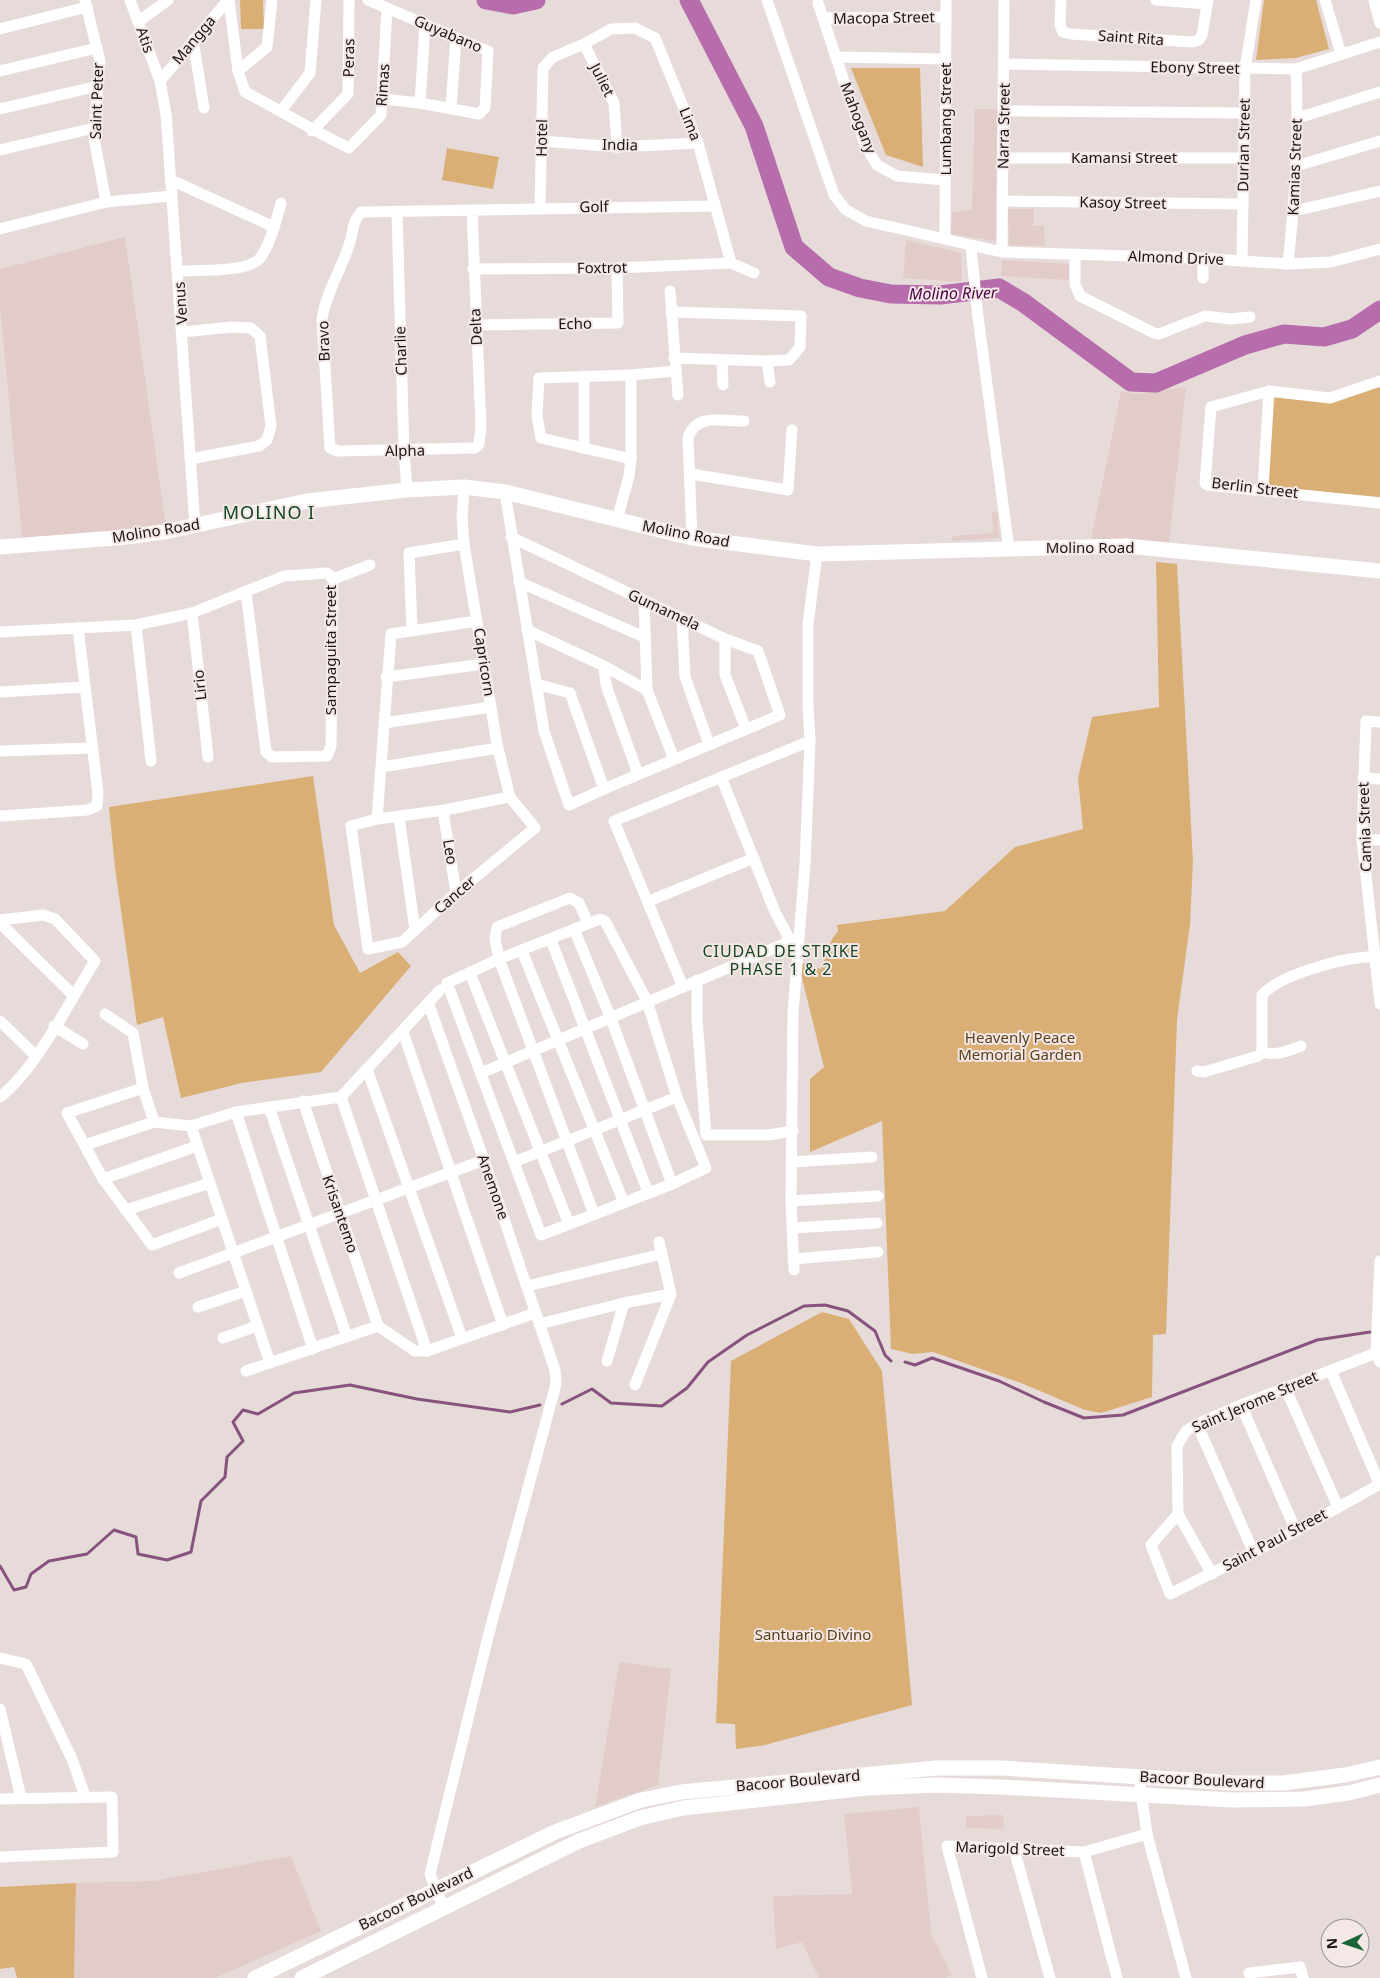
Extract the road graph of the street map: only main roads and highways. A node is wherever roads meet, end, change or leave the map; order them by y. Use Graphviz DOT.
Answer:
graph roads {
  1 [pos="0,547"];
  2 [pos="1380,571"];
  3 [pos="1380,1767"];
  4 [pos="1380,1785"];
  5 [pos="255,1978"];
  6 [pos="302,1978"];
  1 -- 2 [label="main road, Molino Road"];
  3 -- 5 [label="main road, Bacoor Boulevard"];
  4 -- 6 [label="main road, Bacoor Boulevard"];
}
